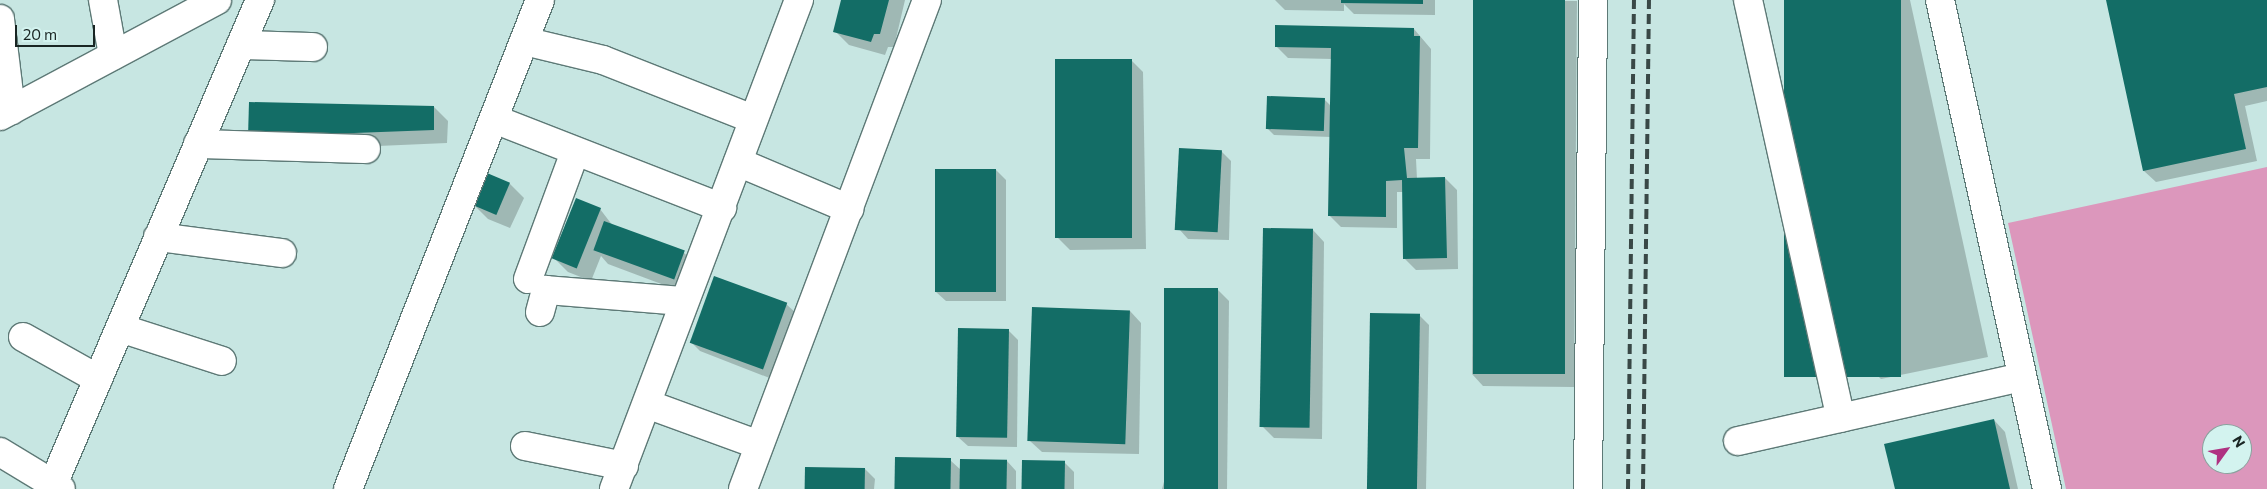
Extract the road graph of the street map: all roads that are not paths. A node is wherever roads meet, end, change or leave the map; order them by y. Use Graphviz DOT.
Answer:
graph roads {
  1 [pos="103,0"];
  2 [pos="217,0"];
  3 [pos="260,0"];
  4 [pos="540,0"];
  5 [pos="799,0"];
  6 [pos="927,0"];
  7 [pos="1593,0"];
  8 [pos="1748,0"];
  9 [pos="1940,0"];
  10 [pos="0,18"];
  11 [pos="524,41"];
  12 [pos="240,45"];
  13 [pos="313,47"];
  14 [pos="113,56"];
  15 [pos="5,113"];
  16 [pos="494,119"];
  17 [pos="753,119"];
  18 [pos="198,144"];
  19 [pos="366,149"];
  20 [pos="575,152"];
  21 [pos="738,162"];
  22 [pos="722,208"];
  23 [pos="850,208"];
  24 [pos="158,237"];
  25 [pos="282,252"];
  26 [pos="528,279"];
  27 [pos="684,301"];
  28 [pos="540,312"];
  29 [pos="120,328"];
  30 [pos="24,337"];
  31 [pos="222,361"];
  32 [pos="2021,377"];
  33 [pos="98,379"];
  34 [pos="647,404"];
  35 [pos="1841,418"];
  36 [pos="1738,441"];
  37 [pos="759,445"];
  38 [pos="525,446"];
  39 [pos="0,452"];
  40 [pos="619,477"];
  41 [pos="55,488"];
  42 [pos="348,489"];
  43 [pos="743,489"];
  44 [pos="1588,489"];
  45 [pos="2046,489"];
  1 -- 14 [label="street"];
  2 -- 14 [label="street"];
  3 -- 12 [label="street"];
  4 -- 11 [label="street"];
  5 -- 17 [label="street"];
  6 -- 23 [label="street"];
  7 -- 44 [label="street"];
  8 -- 35 [label="street"];
  9 -- 32 [label="street"];
  10 -- 15 [label="street"];
  11 -- 16 [label="street"];
  11 -- 17 [label="street"];
  12 -- 13 [label="street"];
  12 -- 18 [label="street"];
  14 -- 15 [label="street"];
  16 -- 20 [label="street"];
  16 -- 42 [label="street"];
  17 -- 21 [label="street"];
  18 -- 19 [label="street"];
  18 -- 24 [label="street"];
  20 -- 22 [label="street"];
  20 -- 26 [label="street"];
  21 -- 22 [label="street"];
  21 -- 23 [label="street"];
  22 -- 27 [label="street"];
  23 -- 37 [label="street"];
  24 -- 25 [label="street"];
  24 -- 29 [label="street"];
  27 -- 28 [label="street"];
  27 -- 34 [label="street"];
  29 -- 31 [label="street"];
  29 -- 33 [label="street"];
  30 -- 33 [label="street"];
  32 -- 35 [label="street"];
  32 -- 45 [label="street"];
  33 -- 41 [label="street"];
  34 -- 37 [label="street"];
  34 -- 40 [label="street"];
  35 -- 36 [label="street"];
  37 -- 43 [label="street"];
  38 -- 40 [label="street"];
  39 -- 41 [label="street"];
}
